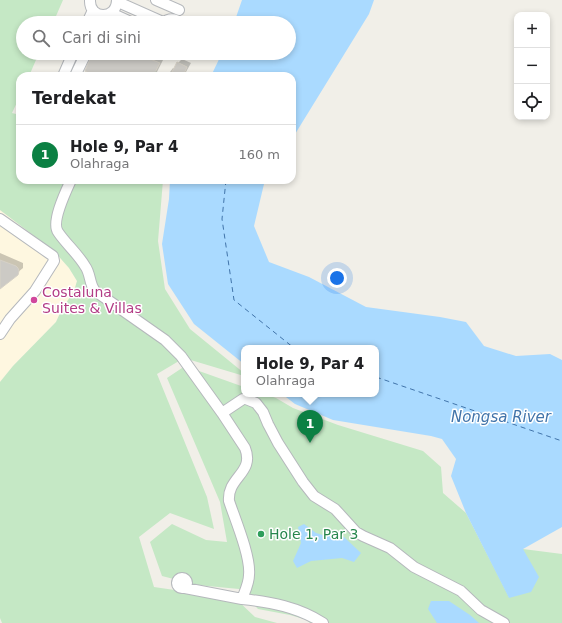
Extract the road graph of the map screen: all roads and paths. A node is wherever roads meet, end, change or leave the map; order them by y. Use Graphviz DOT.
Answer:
graph roads {
  1 [pos="90,0"];
  2 [pos="156,0"];
  3 [pos="117,1"];
  4 [pos="93,10"];
  5 [pos="179,13"];
  6 [pos="90,16"];
  7 [pos="102,16"];
  8 [pos="105,16"];
  9 [pos="150,16"];
  10 [pos="70,60"];
  11 [pos="83,60"];
  12 [pos="64,72"];
  13 [pos="77,72"];
  14 [pos="69,184"];
  15 [pos="0,219"];
  16 [pos="0,334"];
  17 [pos="222,413"];
  18 [pos="185,588"];
  19 [pos="242,599"];
  20 [pos="323,623"];
  21 [pos="504,623"];
  1 -- 4 [label="lane"];
  2 -- 5 [label="lane"];
  3 -- 8 [label="lane"];
  3 -- 9 [label="lane"];
  4 -- 6 [label="lane"];
  4 -- 7 [label="lane"];
  10 -- 12 [label="lane"];
  11 -- 13 [label="lane"];
  14 -- 17 [label="lane"];
  15 -- 16 [label="lane"];
  17 -- 19 [label="lane"];
  17 -- 21 [label="lane"];
  18 -- 19 [label="lane"];
  19 -- 20 [label="lane"];
}
